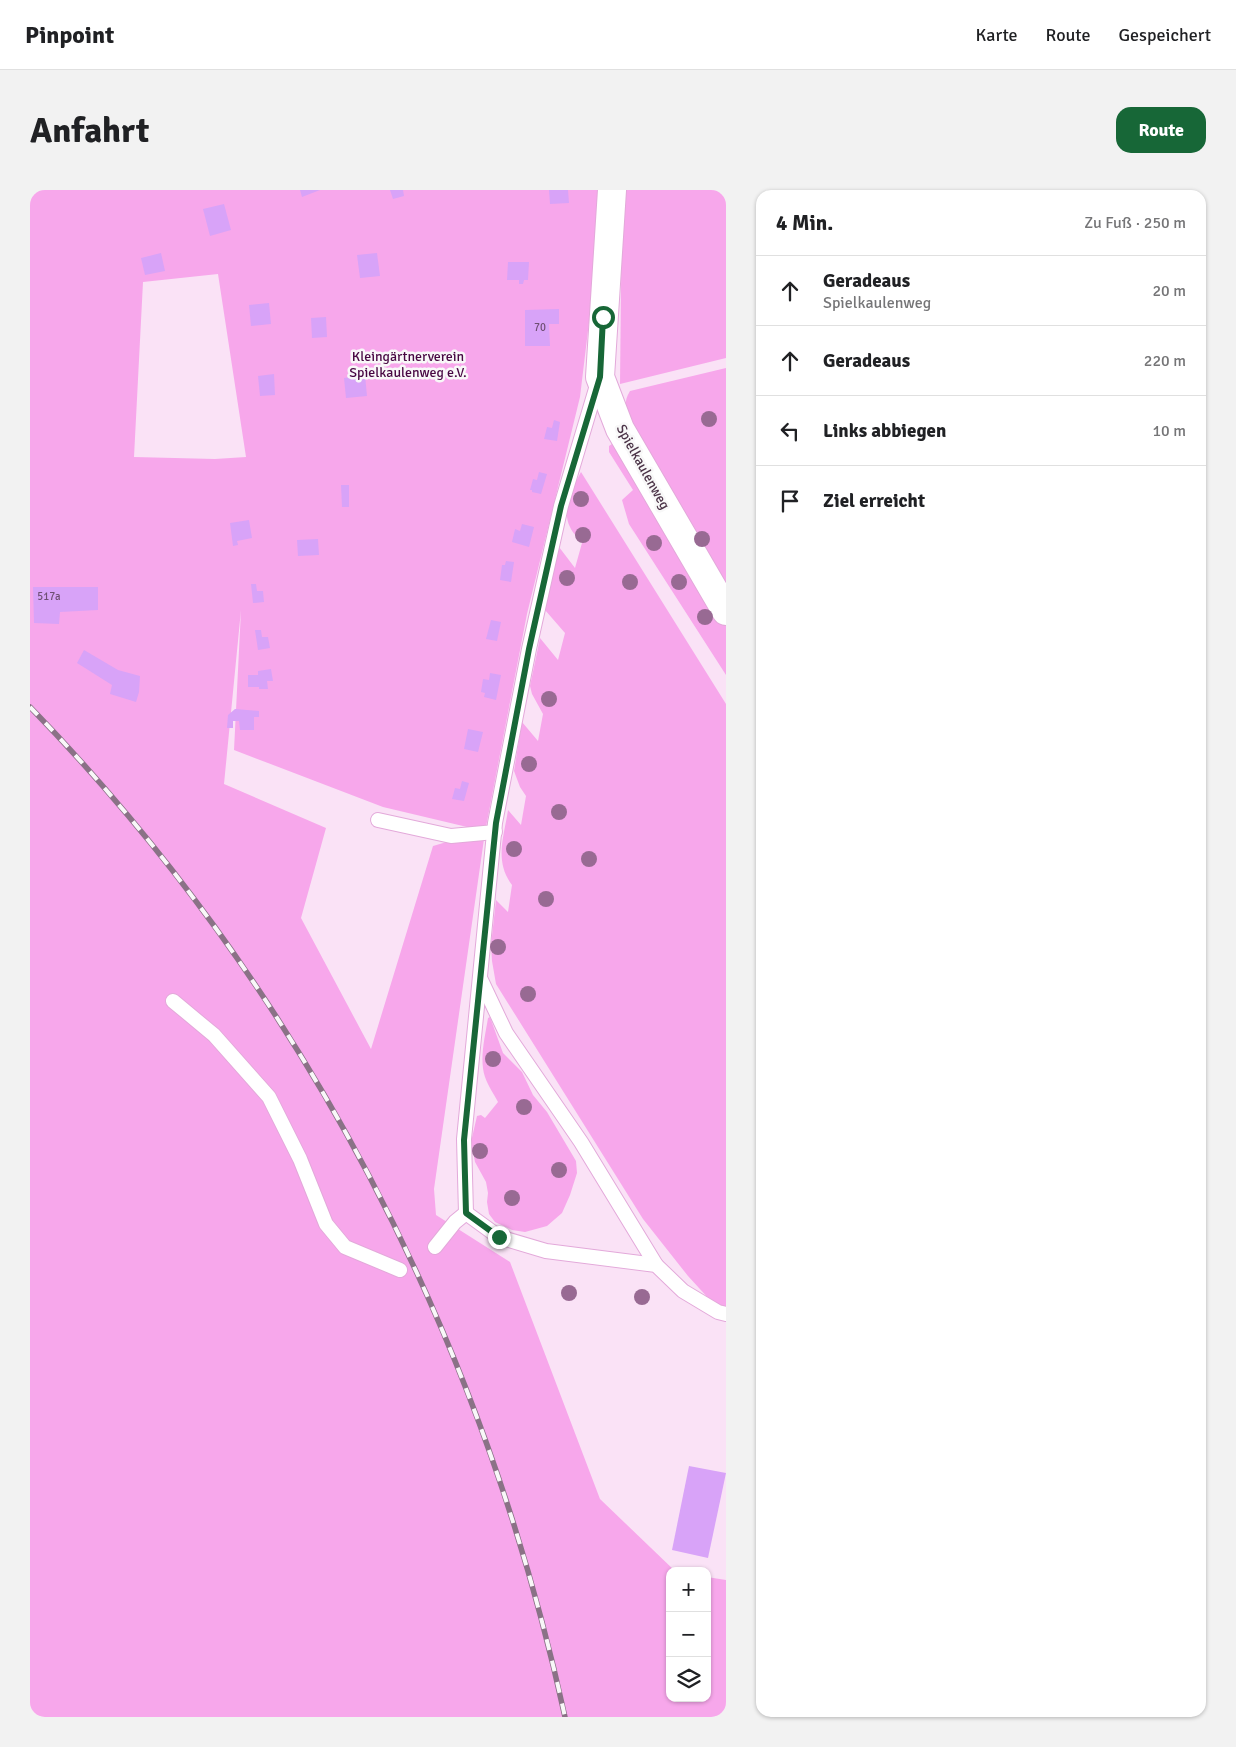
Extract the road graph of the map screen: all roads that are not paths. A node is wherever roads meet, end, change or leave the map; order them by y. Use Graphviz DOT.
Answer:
graph roads {
  1 [pos="612,190"];
  2 [pos="600,377"];
  3 [pos="726,611"];
  4 [pos="378,820"];
  5 [pos="495,832"];
  6 [pos="479,978"];
  7 [pos="173,1001"];
  8 [pos="466,1213"];
  9 [pos="435,1247"];
  10 [pos="656,1265"];
  11 [pos="400,1270"];
  12 [pos="726,1314"];
  1 -- 2 [label="street, Spielkaulenweg"];
  2 -- 3 [label="street, Spielkaulenweg"];
  2 -- 5 [label="lane"];
  4 -- 5 [label="lane"];
  5 -- 6 [label="lane"];
  6 -- 8 [label="lane"];
  6 -- 10 [label="lane"];
  7 -- 11 [label="lane"];
  8 -- 9 [label="lane"];
  8 -- 10 [label="lane"];
  10 -- 12 [label="lane"];
}
